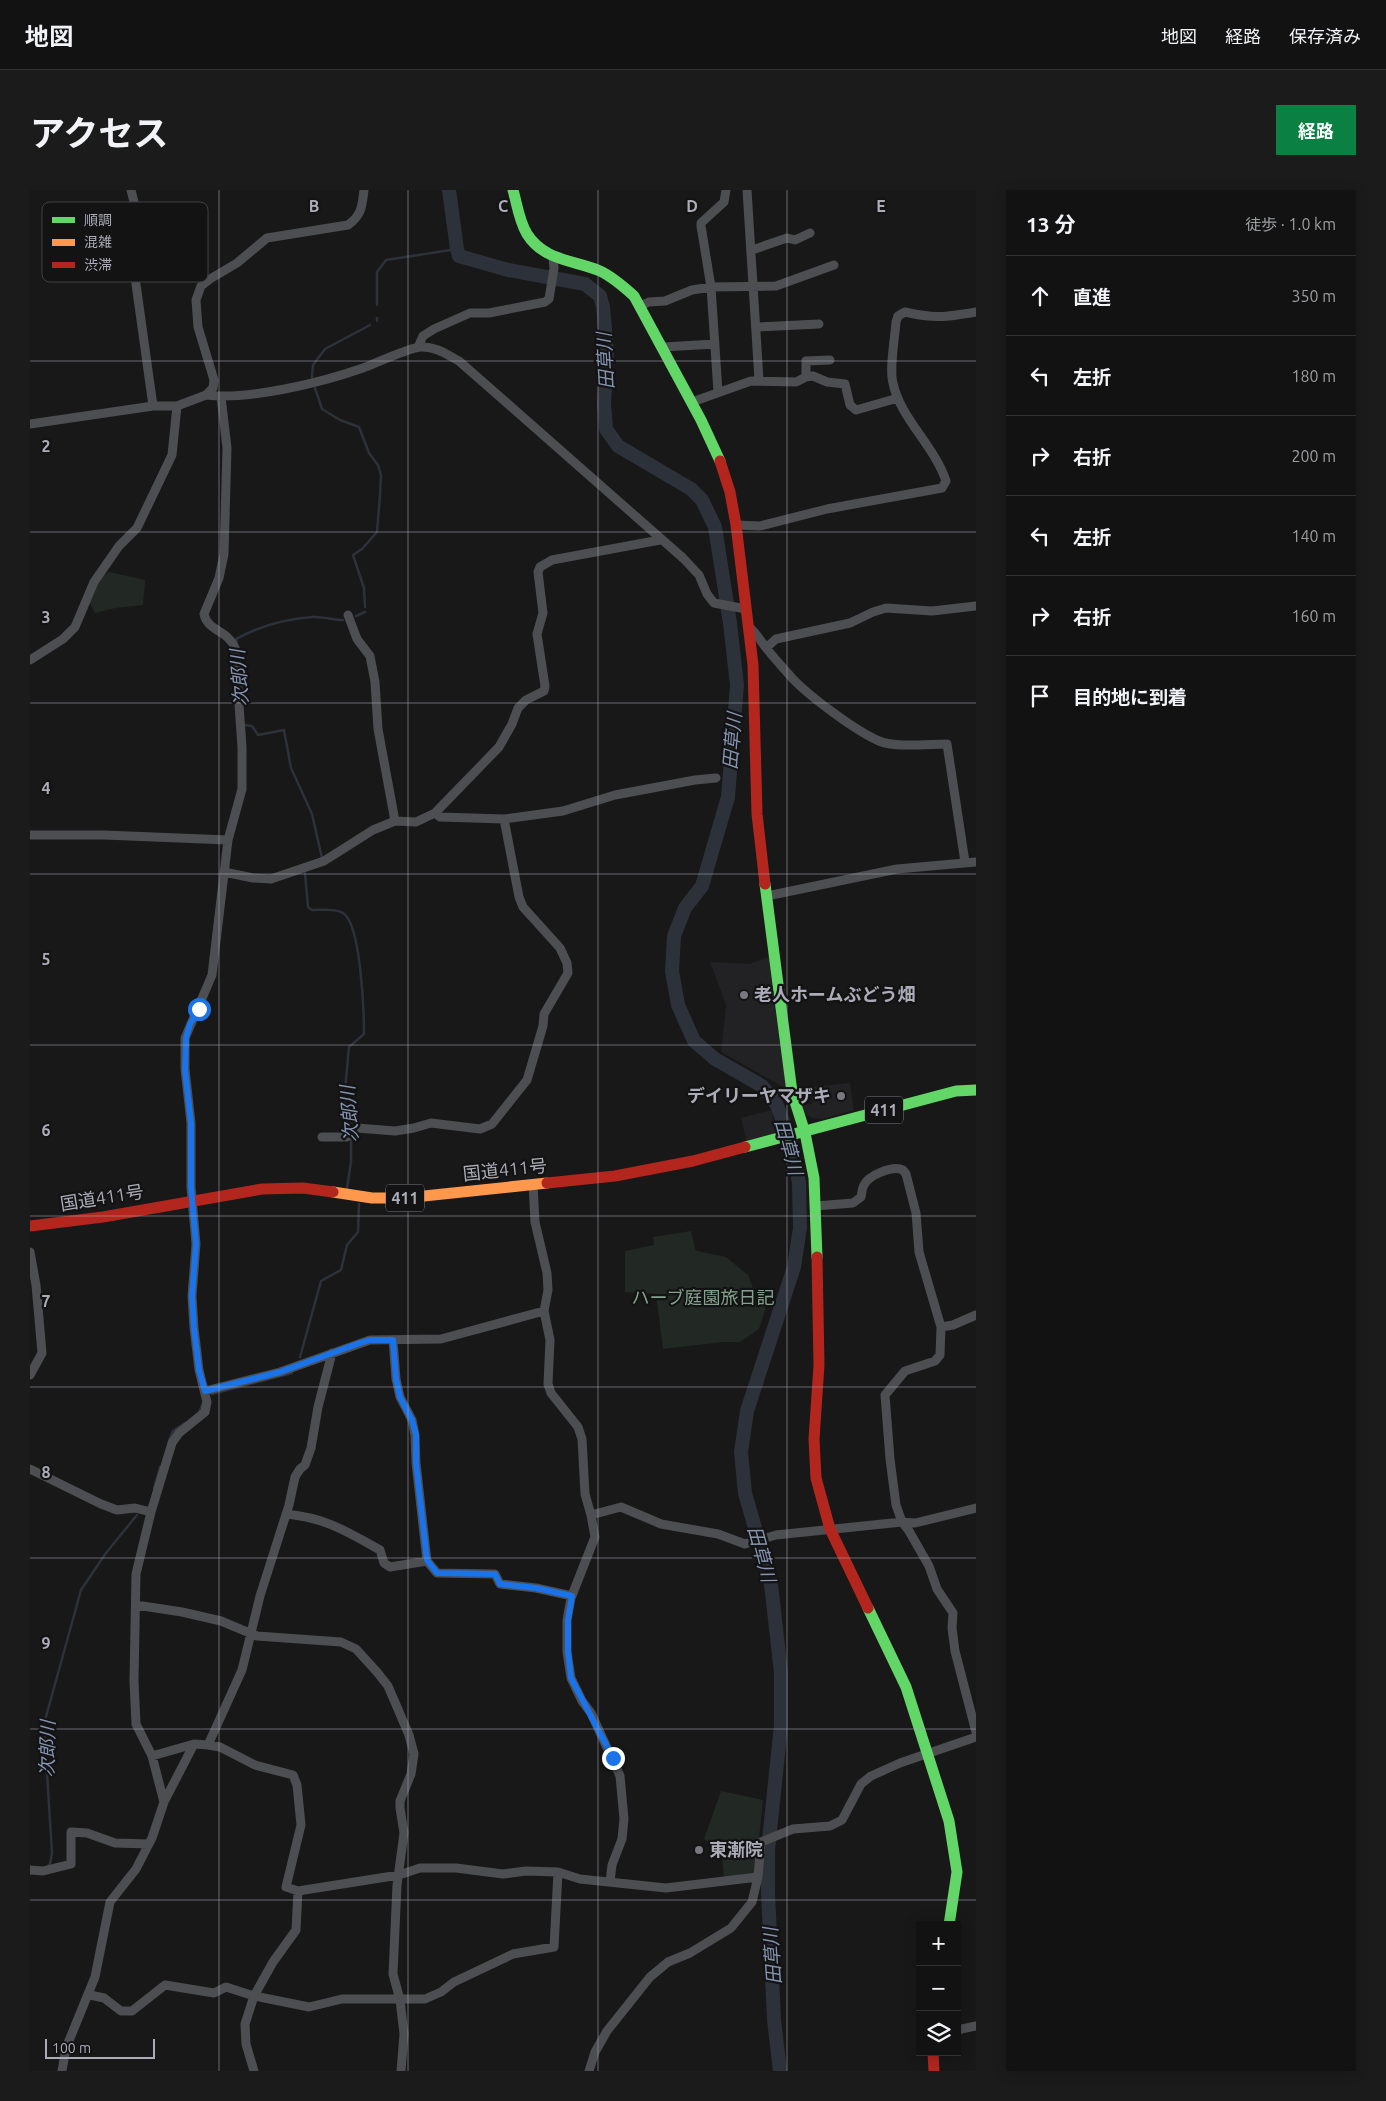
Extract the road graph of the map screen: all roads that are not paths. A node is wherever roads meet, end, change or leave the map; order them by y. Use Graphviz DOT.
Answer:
graph roads {
  1 [pos="364,190"];
  2 [pos="512,190"];
  3 [pos="726,190"];
  4 [pos="747,190"];
  5 [pos="810,233"];
  6 [pos="752,250"];
  7 [pos="554,262"];
  8 [pos="834,266"];
  9 [pos="136,282"];
  10 [pos="208,282"];
  11 [pos="208,282"];
  12 [pos="755,286"];
  13 [pos="711,287"];
  14 [pos="640,306"];
  15 [pos="976,312"];
  16 [pos="820,324"];
  17 [pos="757,327"];
  18 [pos="715,344"];
  19 [pos="418,347"];
  20 [pos="663,347"];
  21 [pos="830,360"];
  22 [pos="806,377"];
  23 [pos="759,380"];
  24 [pos="718,392"];
  25 [pos="206,395"];
  26 [pos="221,397"];
  27 [pos="898,398"];
  28 [pos="692,402"];
  29 [pos="152,406"];
  30 [pos="178,406"];
  31 [pos="30,424"];
  32 [pos="736,525"];
  33 [pos="660,540"];
  34 [pos="976,606"];
  35 [pos="742,609"];
  36 [pos="348,615"];
  37 [pos="748,626"];
  38 [pos="766,648"];
  39 [pos="30,660"];
  40 [pos="716,778"];
  41 [pos="435,813"];
  42 [pos="504,819"];
  43 [pos="395,822"];
  44 [pos="30,835"];
  45 [pos="228,840"];
  46 [pos="965,862"];
  47 [pos="976,862"];
  48 [pos="224,872"];
  49 [pos="767,896"];
  50 [pos="976,1090"];
  51 [pos="799,1134"];
  52 [pos="322,1137"];
  53 [pos="533,1184"];
  54 [pos="194,1201"];
  55 [pos="816,1206"];
  56 [pos="30,1226"];
  57 [pos="30,1252"];
  58 [pos="544,1311"];
  59 [pos="976,1315"];
  60 [pos="941,1327"];
  61 [pos="393,1340"];
  62 [pos="332,1353"];
  63 [pos="30,1375"];
  64 [pos="205,1391"];
  65 [pos="30,1469"];
  66 [pos="976,1508"];
  67 [pos="151,1512"];
  68 [pos="286,1514"];
  69 [pos="591,1516"];
  70 [pos="902,1522"];
  71 [pos="830,1529"];
  72 [pos="427,1560"];
  73 [pos="572,1596"];
  74 [pos="136,1605"];
  75 [pos="250,1633"];
  76 [pos="975,1738"];
  77 [pos="194,1744"];
  78 [pos="208,1745"];
  79 [pos="927,1753"];
  80 [pos="152,1756"];
  81 [pos="164,1802"];
  82 [pos="149,1844"];
  83 [pos="30,1870"];
  84 [pos="558,1872"];
  85 [pos="399,1875"];
  86 [pos="758,1877"];
  87 [pos="610,1882"];
  88 [pos="298,1891"];
  89 [pos="950,1921"];
  90 [pos="90,1994"];
  91 [pos="254,1996"];
  92 [pos="400,2000"];
  93 [pos="976,2026"];
  94 [pos="961,2029"];
  95 [pos="932,2056"];
  96 [pos="62,2071"];
  97 [pos="254,2071"];
  98 [pos="401,2071"];
  99 [pos="589,2071"];
  100 [pos="934,2071"];
  1 -- 10 [label="street"];
  2 -- 7 [label="main road"];
  3 -- 13 [label="street"];
  4 -- 6 [label="street"];
  5 -- 6 [label="street"];
  6 -- 12 [label="street"];
  7 -- 14 [label="main road"];
  7 -- 19 [label="street"];
  8 -- 12 [label="street"];
  9 -- 29 [label="street"];
  11 -- 25 [label="street"];
  12 -- 13 [label="street"];
  12 -- 17 [label="street"];
  13 -- 14 [label="street"];
  13 -- 18 [label="street"];
  14 -- 20 [label="main road"];
  15 -- 27 [label="street"];
  16 -- 17 [label="street"];
  17 -- 23 [label="street"];
  18 -- 20 [label="street"];
  18 -- 24 [label="street"];
  19 -- 26 [label="street"];
  19 -- 33 [label="street"];
  20 -- 28 [label="main road"];
  21 -- 22 [label="street"];
  22 -- 23 [label="street"];
  22 -- 27 [label="street"];
  23 -- 24 [label="street"];
  24 -- 28 [label="street"];
  25 -- 26 [label="street"];
  25 -- 30 [label="street"];
  26 -- 45 [label="street"];
  27 -- 32 [label="street"];
  28 -- 32 [label="main road"];
  29 -- 30 [label="street"];
  29 -- 31 [label="street"];
  30 -- 39 [label="street"];
  32 -- 35 [label="main road"];
  33 -- 35 [label="street"];
  33 -- 41 [label="street"];
  34 -- 38 [label="street"];
  35 -- 37 [label="main road"];
  36 -- 43 [label="street"];
  37 -- 38 [label="street"];
  37 -- 49 [label="main road"];
  38 -- 46 [label="street"];
  40 -- 42 [label="street"];
  41 -- 42 [label="street"];
  41 -- 43 [label="street"];
  42 -- 52 [label="street"];
  43 -- 48 [label="street"];
  44 -- 45 [label="street"];
  45 -- 48 [label="street"];
  46 -- 47 [label="street"];
  46 -- 49 [label="street"];
  48 -- 54 [label="street"];
  49 -- 51 [label="main road"];
  50 -- 51 [label="main road, 国道411号 / 411"];
  51 -- 53 [label="main road, 国道411号 / 411"];
  51 -- 55 [label="main road"];
  53 -- 54 [label="main road, 国道411号 / 411"];
  53 -- 58 [label="street"];
  54 -- 56 [label="main road, 国道411号 / 411"];
  54 -- 64 [label="street"];
  55 -- 60 [label="street"];
  55 -- 71 [label="main road"];
  57 -- 63 [label="street"];
  58 -- 61 [label="street"];
  58 -- 69 [label="street"];
  59 -- 60 [label="street"];
  60 -- 70 [label="street"];
  61 -- 62 [label="street"];
  61 -- 72 [label="street"];
  62 -- 64 [label="street"];
  62 -- 68 [label="street"];
  64 -- 67 [label="street"];
  65 -- 67 [label="street"];
  66 -- 70 [label="street"];
  67 -- 74 [label="street"];
  68 -- 72 [label="street"];
  68 -- 75 [label="street"];
  69 -- 71 [label="street"];
  69 -- 73 [label="street"];
  70 -- 71 [label="street"];
  70 -- 76 [label="street"];
  71 -- 79 [label="main road"];
  72 -- 73 [label="street"];
  73 -- 87 [label="street"];
  74 -- 75 [label="street"];
  74 -- 80 [label="street"];
  75 -- 78 [label="street"];
  75 -- 85 [label="street"];
  76 -- 79 [label="street"];
  77 -- 78 [label="street"];
  77 -- 80 [label="street"];
  77 -- 81 [label="street"];
  78 -- 88 [label="street"];
  79 -- 86 [label="street"];
  79 -- 89 [label="main road"];
  80 -- 81 [label="street"];
  81 -- 82 [label="street"];
  82 -- 83 [label="street"];
  82 -- 90 [label="street"];
  84 -- 85 [label="street"];
  84 -- 87 [label="street"];
  84 -- 92 [label="street"];
  85 -- 88 [label="street"];
  85 -- 92 [label="street"];
  86 -- 87 [label="street"];
  86 -- 99 [label="street"];
  88 -- 91 [label="street"];
  90 -- 91 [label="street"];
  90 -- 96 [label="street"];
  91 -- 92 [label="street"];
  91 -- 97 [label="street"];
  92 -- 98 [label="street"];
  93 -- 94 [label="street"];
  95 -- 100 [label="main road"];
}
